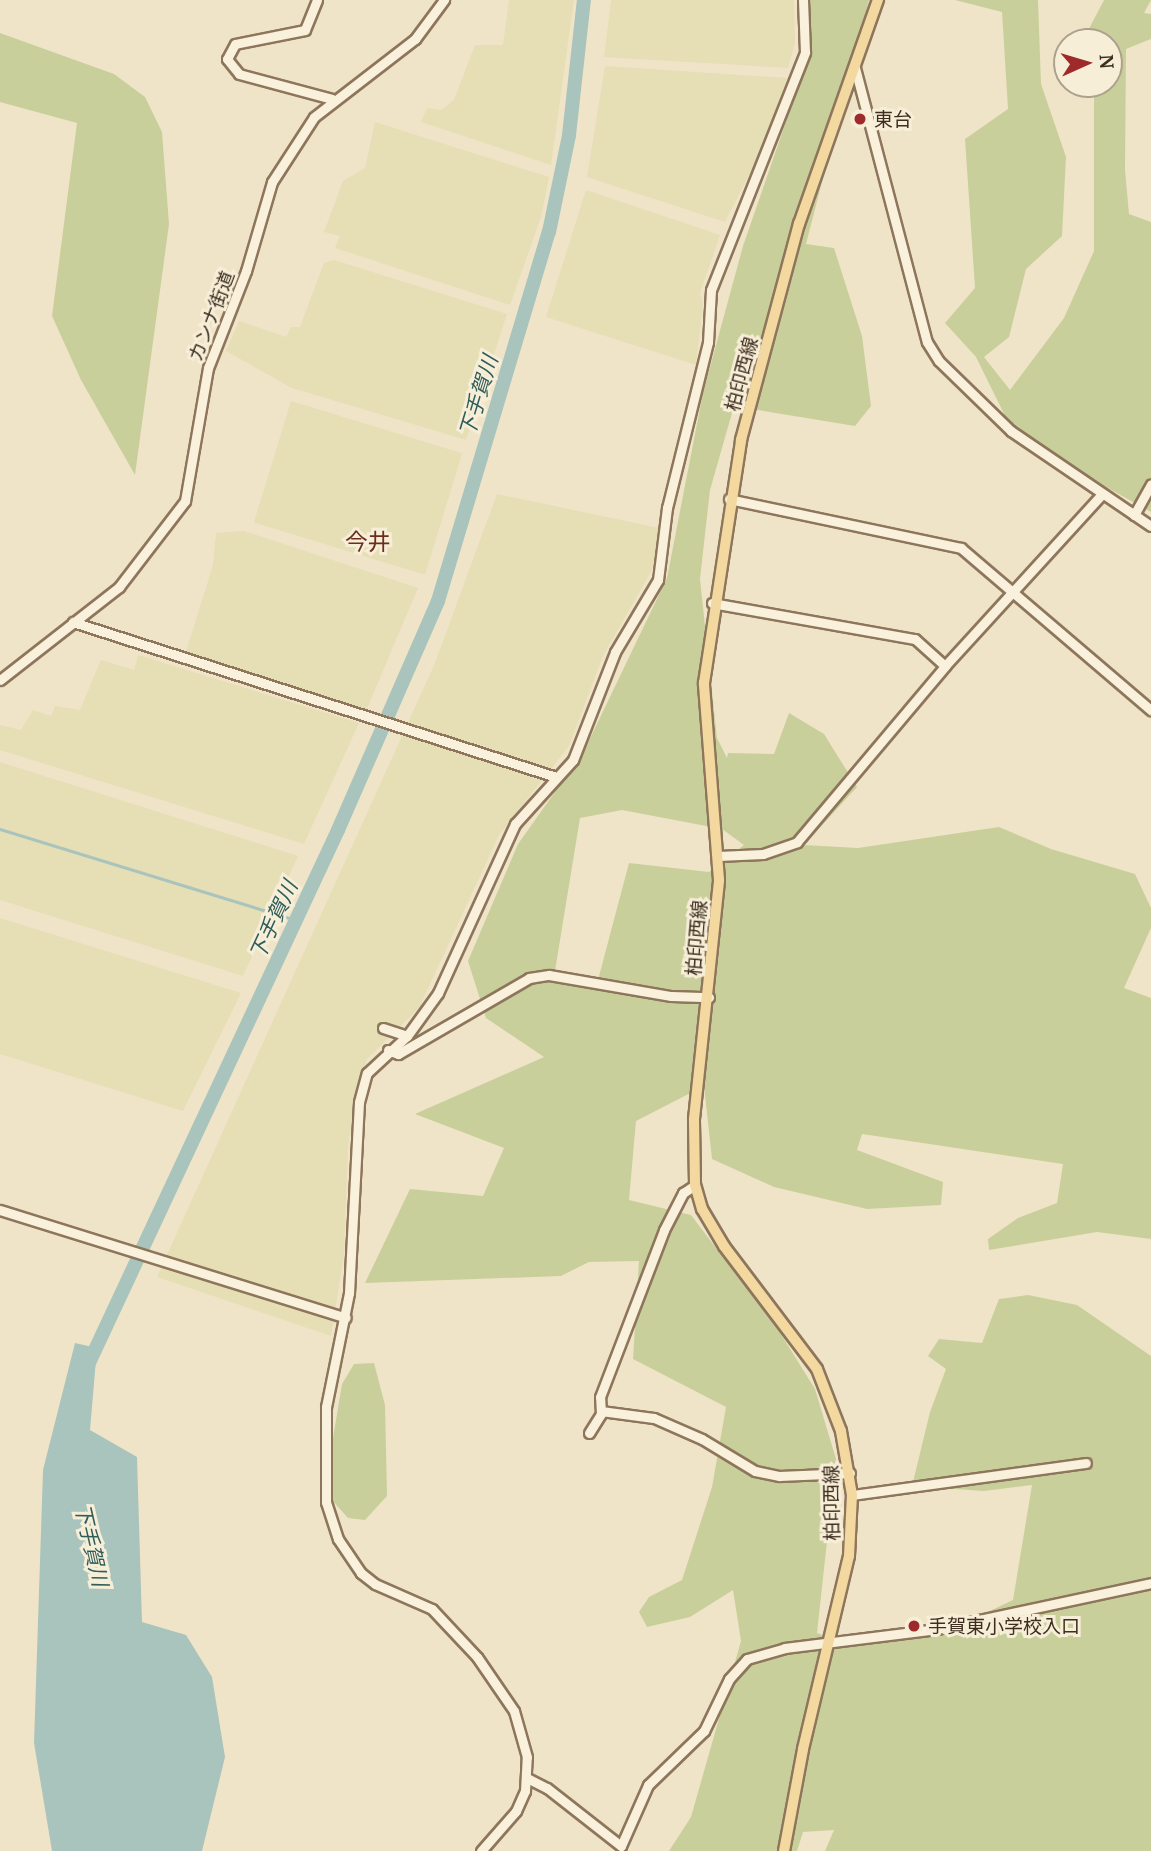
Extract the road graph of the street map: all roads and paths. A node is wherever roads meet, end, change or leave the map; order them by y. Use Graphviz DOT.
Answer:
graph roads {
  1 [pos="317,0"];
  2 [pos="444,0"];
  3 [pos="803,0"];
  4 [pos="878,0"];
  5 [pos="855,68"];
  6 [pos="332,99"];
  7 [pos="1151,484"];
  8 [pos="1102,494"];
  9 [pos="729,499"];
  10 [pos="1134,515"];
  11 [pos="1151,526"];
  12 [pos="1016,590"];
  13 [pos="712,603"];
  14 [pos="73,622"];
  15 [pos="945,666"];
  16 [pos="2,674"];
  17 [pos="1151,710"];
  18 [pos="556,776"];
  19 [pos="718,856"];
  20 [pos="709,997"];
  21 [pos="383,1028"];
  22 [pos="407,1035"];
  23 [pos="388,1050"];
  24 [pos="695,1185"];
  25 [pos="0,1210"];
  26 [pos="346,1318"];
  27 [pos="601,1411"];
  28 [pos="589,1433"];
  29 [pos="1086,1463"];
  30 [pos="850,1473"];
  31 [pos="852,1495"];
  32 [pos="1151,1583"];
  33 [pos="828,1643"];
  34 [pos="527,1779"];
  35 [pos="481,1851"];
  36 [pos="784,1851"];
  1 -- 6 [label="street"];
  2 -- 6 [label="street, カンナ街道"];
  3 -- 18 [label="street"];
  4 -- 5 [label="main road, 柏印西線"];
  5 -- 8 [label="street"];
  5 -- 9 [label="main road, 柏印西線"];
  6 -- 14 [label="street, カンナ街道"];
  7 -- 10 [label="street"];
  8 -- 10 [label="street"];
  8 -- 12 [label="street"];
  9 -- 12 [label="street"];
  9 -- 13 [label="main road, 柏印西線"];
  10 -- 11 [label="street"];
  12 -- 15 [label="street"];
  12 -- 17 [label="street"];
  13 -- 15 [label="street"];
  13 -- 19 [label="main road, 柏印西線"];
  14 -- 16 [label="street, カンナ街道"];
  14 -- 18 [label="street"];
  15 -- 19 [label="street"];
  18 -- 22 [label="street"];
  19 -- 20 [label="main road, 柏印西線"];
  20 -- 23 [label="street"];
  20 -- 24 [label="main road, 柏印西線"];
  21 -- 22 [label="street"];
  22 -- 23 [label="street"];
  23 -- 26 [label="street"];
  24 -- 27 [label="street"];
  24 -- 30 [label="main road, 柏印西線"];
  25 -- 26 [label="street"];
  26 -- 34 [label="street"];
  27 -- 28 [label="street"];
  27 -- 30 [label="street"];
  29 -- 31 [label="street"];
  30 -- 31 [label="main road, 柏印西線"];
  31 -- 33 [label="main road, 柏印西線"];
  32 -- 33 [label="street"];
  33 -- 34 [label="street"];
  33 -- 36 [label="main road, 柏印西線"];
  34 -- 35 [label="street"];
}
